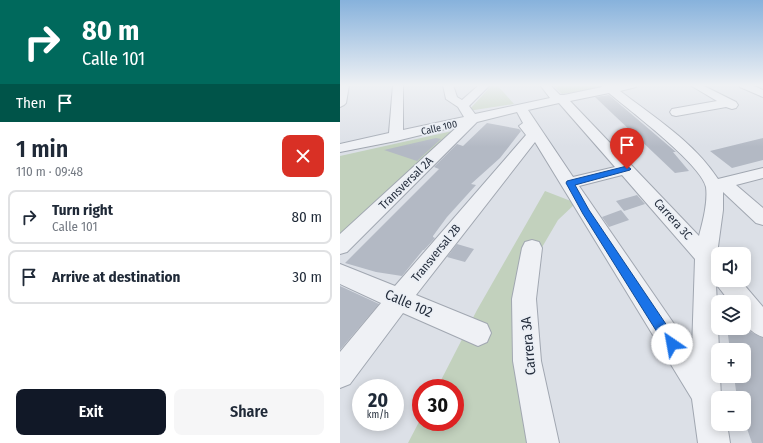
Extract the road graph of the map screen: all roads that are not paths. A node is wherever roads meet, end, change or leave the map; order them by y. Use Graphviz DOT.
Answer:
graph roads {
  1 [pos="463,105"];
  2 [pos="397,106"];
  3 [pos="527,106"];
  4 [pos="566,106"];
  5 [pos="631,106"];
  6 [pos="726,106"];
  7 [pos="517,108"];
  8 [pos="676,112"];
  9 [pos="472,120"];
  10 [pos="534,134"];
  11 [pos="396,136"];
  12 [pos="340,148"];
  13 [pos="627,169"];
  14 [pos="763,173"];
  15 [pos="570,183"];
  16 [pos="718,185"];
  17 [pos="763,218"];
  18 [pos="340,246"];
  19 [pos="713,247"];
  20 [pos="532,248"];
  21 [pos="711,262"];
  22 [pos="711,265"];
  23 [pos="340,274"];
  24 [pos="732,287"];
  25 [pos="738,295"];
  26 [pos="399,299"];
  27 [pos="751,310"];
  28 [pos="763,325"];
  29 [pos="478,333"];
  30 [pos="340,374"];
  31 [pos="706,395"];
  32 [pos="543,443"];
  33 [pos="714,443"];
  1 -- 9 [label="street"];
  2 -- 11 [label="street"];
  3 -- 7 [label="street, Calle 100"];
  4 -- 13 [label="street, Carrera 3C"];
  5 -- 16 [label="street"];
  6 -- 8 [label="street"];
  7 -- 9 [label="street, Calle 100"];
  7 -- 10 [label="street"];
  9 -- 11 [label="street, Calle 100"];
  9 -- 18 [label="street, Transversal 2A"];
  10 -- 15 [label="street"];
  10 -- 26 [label="street, Transversal 2B"];
  11 -- 12 [label="street, Calle 100"];
  13 -- 15 [label="street"];
  13 -- 21 [label="street, Carrera 3C"];
  14 -- 16 [label="street"];
  15 -- 31 [label="street"];
  16 -- 17 [label="street"];
  16 -- 19 [label="street"];
  20 -- 32 [label="street, Carrera 3A"];
  22 -- 31 [label="street"];
  23 -- 26 [label="street, Calle 102"];
  24 -- 25 [label="street"];
  26 -- 29 [label="street, Calle 102"];
  26 -- 30 [label="street, Transversal 2B"];
  27 -- 28 [label="street"];
  31 -- 33 [label="street"];
}
